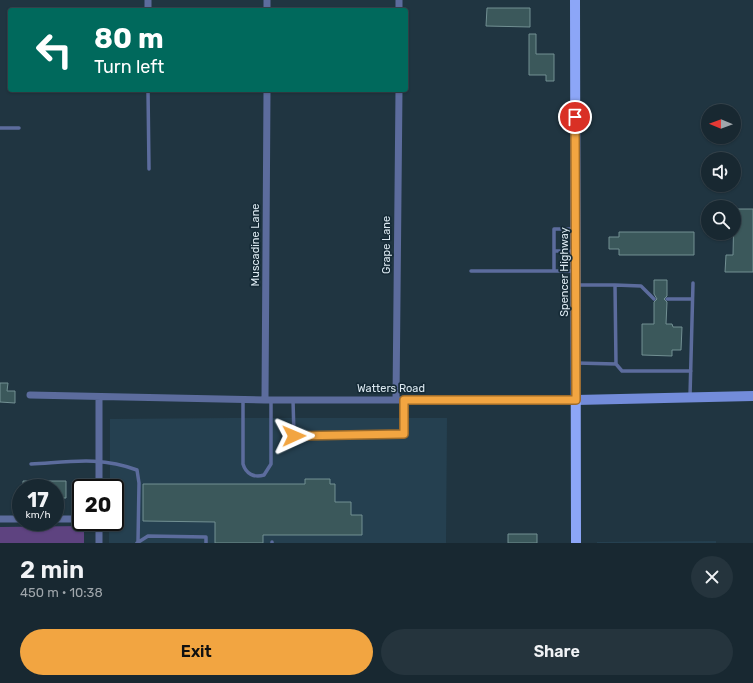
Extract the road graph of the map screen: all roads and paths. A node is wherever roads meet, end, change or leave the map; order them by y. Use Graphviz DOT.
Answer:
graph roads {
  1 [pos="575,0"];
  2 [pos="148,92"];
  3 [pos="267,92"];
  4 [pos="399,92"];
  5 [pos="0,128"];
  6 [pos="19,128"];
  7 [pos="149,169"];
  8 [pos="576,229"];
  9 [pos="554,251"];
  10 [pos="576,252"];
  11 [pos="471,271"];
  12 [pos="554,271"];
  13 [pos="576,271"];
  14 [pos="693,283"];
  15 [pos="576,285"];
  16 [pos="615,285"];
  17 [pos="654,299"];
  18 [pos="667,299"];
  19 [pos="692,299"];
  20 [pos="576,363"];
  21 [pos="616,364"];
  22 [pos="690,372"];
  23 [pos="30,395"];
  24 [pos="753,396"];
  25 [pos="690,397"];
  26 [pos="99,398"];
  27 [pos="243,400"];
  28 [pos="268,400"];
  29 [pos="294,400"];
  30 [pos="400,400"];
  31 [pos="576,400"];
  32 [pos="99,460"];
  33 [pos="31,464"];
  34 [pos="99,479"];
  35 [pos="0,519"];
  36 [pos="12,519"];
  37 [pos="99,531"];
  38 [pos="99,543"];
  39 [pos="137,543"];
  40 [pos="206,543"];
  41 [pos="576,543"];
  1 -- 8 [label="main road, Spencer Highway"];
  2 -- 7 [label="lane"];
  3 -- 28 [label="street, Muscadine Lane"];
  4 -- 30 [label="street, Grape Lane"];
  5 -- 6 [label="lane"];
  8 -- 9 [label="lane"];
  8 -- 10 [label="main road, Spencer Highway"];
  9 -- 10 [label="lane"];
  9 -- 12 [label="lane"];
  10 -- 13 [label="main road, Spencer Highway"];
  11 -- 12 [label="lane"];
  12 -- 13 [label="lane"];
  13 -- 15 [label="main road, Spencer Highway"];
  14 -- 19 [label="lane"];
  15 -- 16 [label="lane"];
  15 -- 20 [label="main road, Spencer Highway"];
  16 -- 17 [label="lane"];
  16 -- 21 [label="lane"];
  18 -- 19 [label="lane"];
  19 -- 22 [label="lane"];
  20 -- 21 [label="lane"];
  20 -- 31 [label="main road, Spencer Highway"];
  21 -- 22 [label="lane"];
  22 -- 25 [label="lane"];
  23 -- 26 [label="street, Watters Road"];
  24 -- 25 [label="street, Watters Road"];
  25 -- 31 [label="street, Watters Road"];
  26 -- 27 [label="street, Watters Road"];
  26 -- 32 [label="street"];
  27 -- 28 [label="street, Watters Road"];
  27 -- 28 [label="lane"];
  28 -- 29 [label="street, Watters Road"];
  29 -- 30 [label="street, Watters Road"];
  29 -- 30 [label="lane"];
  30 -- 31 [label="street, Watters Road"];
  31 -- 41 [label="main road, Spencer Highway"];
  32 -- 33 [label="lane"];
  32 -- 34 [label="street"];
  32 -- 39 [label="lane"];
  35 -- 36 [label="street"];
  37 -- 38 [label="street"];
  39 -- 40 [label="lane"];
}
